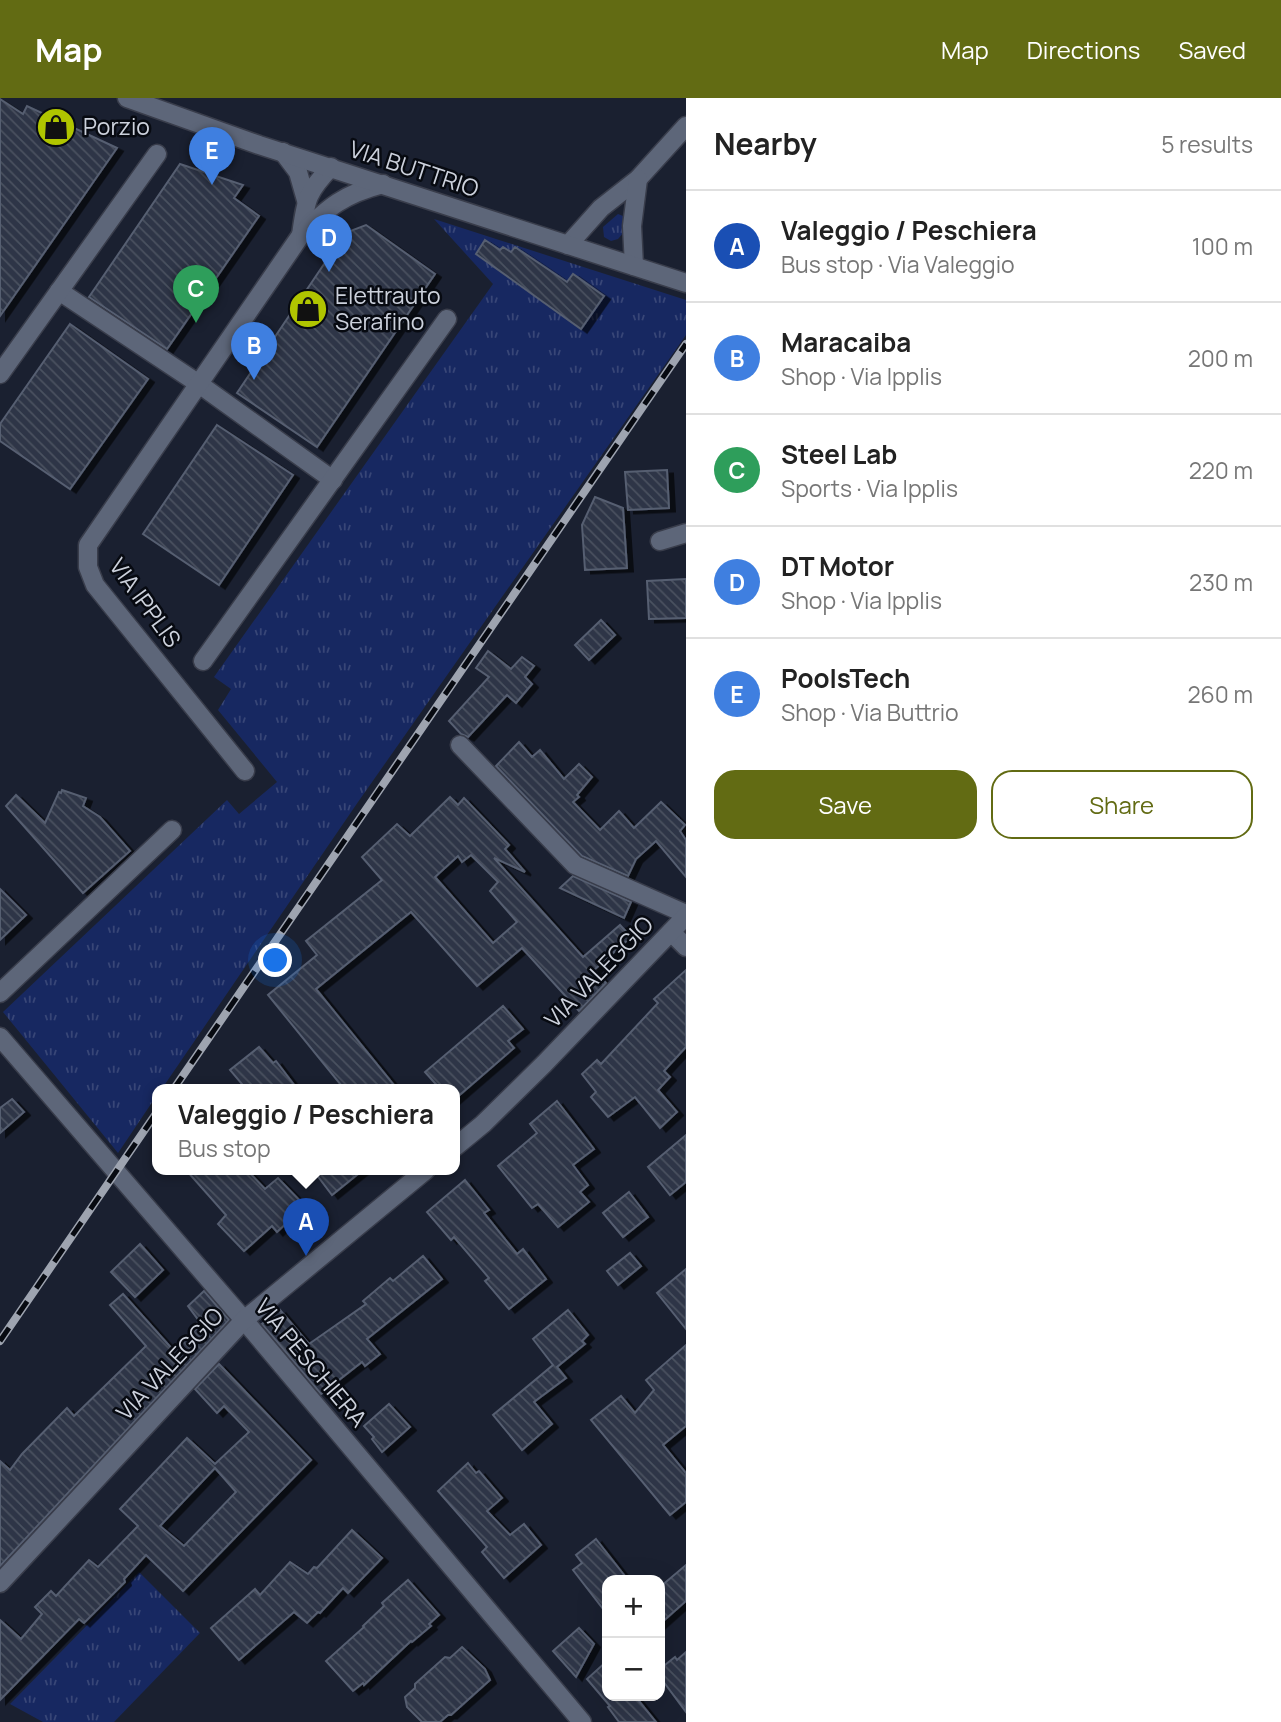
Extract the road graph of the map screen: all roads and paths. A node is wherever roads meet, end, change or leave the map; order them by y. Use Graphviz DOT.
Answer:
graph roads {
  1 [pos="127,98"];
  2 [pos="686,126"];
  3 [pos="283,152"];
  4 [pos="158,155"];
  5 [pos="331,167"];
  6 [pos="638,179"];
  7 [pos="383,184"];
  8 [pos="306,200"];
  9 [pos="327,208"];
  10 [pos="301,236"];
  11 [pos="568,245"];
  12 [pos="634,266"];
  13 [pos="686,283"];
  14 [pos="60,291"];
  15 [pos="447,319"];
  16 [pos="0,374"];
  17 [pos="199,384"];
  18 [pos="333,480"];
  19 [pos="686,533"];
  20 [pos="660,541"];
  21 [pos="203,661"];
  22 [pos="460,745"];
  23 [pos="246,771"];
  24 [pos="172,830"];
  25 [pos="686,915"];
  26 [pos="671,932"];
  27 [pos="686,947"];
  28 [pos="0,993"];
  29 [pos="0,1037"];
  30 [pos="460,1143"];
  31 [pos="420,1175"];
  32 [pos="244,1320"];
  33 [pos="0,1583"];
  34 [pos="582,1722"];
  1 -- 3 [label="street, VIA BUTTRIO"];
  2 -- 6 [label="street"];
  3 -- 5 [label="street, VIA BUTTRIO"];
  3 -- 8 [label="street, VIA IPPLIS"];
  4 -- 14 [label="street"];
  5 -- 7 [label="street, VIA BUTTRIO"];
  5 -- 8 [label="street, VIA IPPLIS"];
  5 -- 9 [label="street"];
  6 -- 11 [label="street"];
  6 -- 12 [label="street"];
  7 -- 9 [label="street, VIA IPPLIS"];
  7 -- 11 [label="street, VIA BUTTRIO"];
  8 -- 10 [label="street, VIA IPPLIS"];
  9 -- 10 [label="street, VIA IPPLIS"];
  10 -- 17 [label="street, VIA IPPLIS"];
  11 -- 12 [label="street, VIA BUTTRIO"];
  12 -- 13 [label="street, VIA BUTTRIO"];
  14 -- 16 [label="street"];
  14 -- 17 [label="street"];
  15 -- 18 [label="street, VIA IPPLIS"];
  17 -- 18 [label="street"];
  17 -- 23 [label="street, VIA IPPLIS"];
  18 -- 21 [label="street, VIA IPPLIS"];
  19 -- 20 [label="street"];
  22 -- 25 [label="street"];
  24 -- 28 [label="street"];
  25 -- 26 [label="street, VIA VALEGGIO"];
  26 -- 27 [label="street"];
  26 -- 30 [label="street, VIA VALEGGIO"];
  29 -- 32 [label="street, VIA PESCHIERA"];
  31 -- 32 [label="street, VIA VALEGGIO"];
  32 -- 33 [label="street, VIA VALEGGIO"];
  32 -- 34 [label="street, VIA PESCHIERA"];
}
